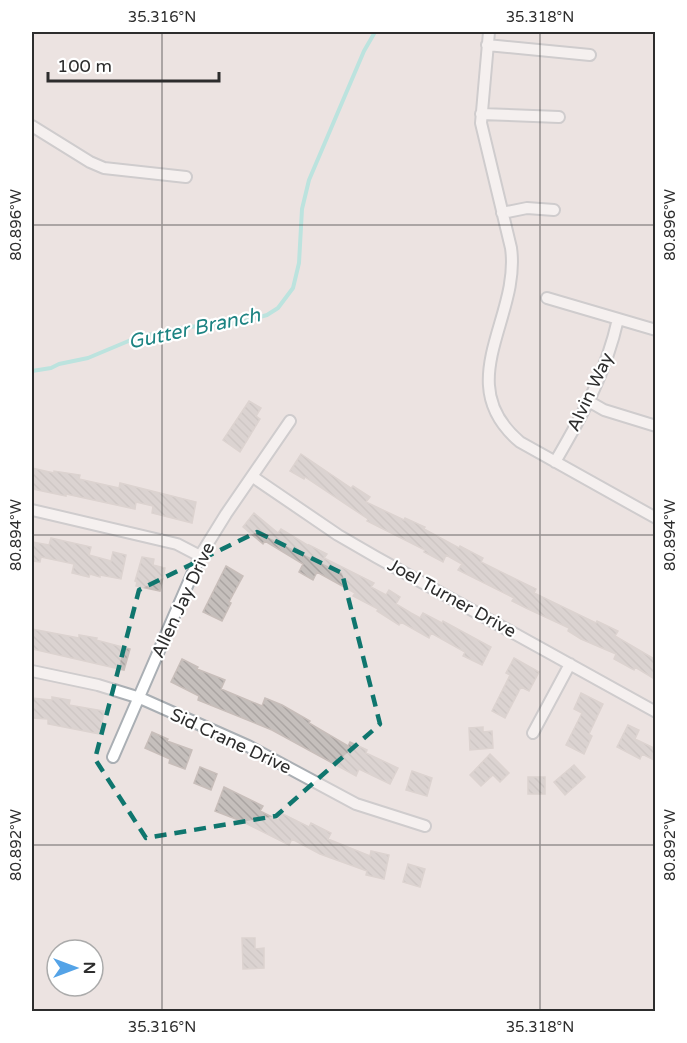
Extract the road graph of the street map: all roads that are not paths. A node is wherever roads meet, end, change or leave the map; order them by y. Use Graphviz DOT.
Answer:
graph roads {
  1 [pos="489,32"];
  2 [pos="488,45"];
  3 [pos="590,55"];
  4 [pos="481,114"];
  5 [pos="559,117"];
  6 [pos="32,126"];
  7 [pos="186,177"];
  8 [pos="554,210"];
  9 [pos="502,213"];
  10 [pos="547,298"];
  11 [pos="618,319"];
  12 [pos="656,330"];
  13 [pos="590,402"];
  14 [pos="290,422"];
  15 [pos="656,426"];
  16 [pos="555,462"];
  17 [pos="253,477"];
  18 [pos="32,510"];
  19 [pos="656,518"];
  20 [pos="200,556"];
  21 [pos="570,664"];
  22 [pos="32,671"];
  23 [pos="140,698"];
  24 [pos="656,712"];
  25 [pos="533,733"];
  26 [pos="113,757"];
  27 [pos="425,826"];
  1 -- 2 [label="street"];
  2 -- 3 [label="street"];
  2 -- 4 [label="street"];
  4 -- 5 [label="street"];
  4 -- 9 [label="street"];
  6 -- 7 [label="street"];
  8 -- 9 [label="street"];
  9 -- 16 [label="street"];
  10 -- 11 [label="street"];
  11 -- 12 [label="street"];
  11 -- 13 [label="street, Alvin Way"];
  13 -- 15 [label="street"];
  13 -- 16 [label="street, Alvin Way"];
  14 -- 17 [label="street, Allen Jay Drive"];
  16 -- 19 [label="street"];
  17 -- 20 [label="street, Allen Jay Drive"];
  17 -- 21 [label="street, Joel Turner Drive"];
  18 -- 20 [label="street"];
  20 -- 23 [label="street, Allen Jay Drive"];
  21 -- 24 [label="street, Joel Turner Drive"];
  21 -- 25 [label="street"];
  22 -- 23 [label="street, Sid Crane Drive"];
  23 -- 26 [label="street, Allen Jay Drive"];
  23 -- 27 [label="street, Sid Crane Drive"];
}
